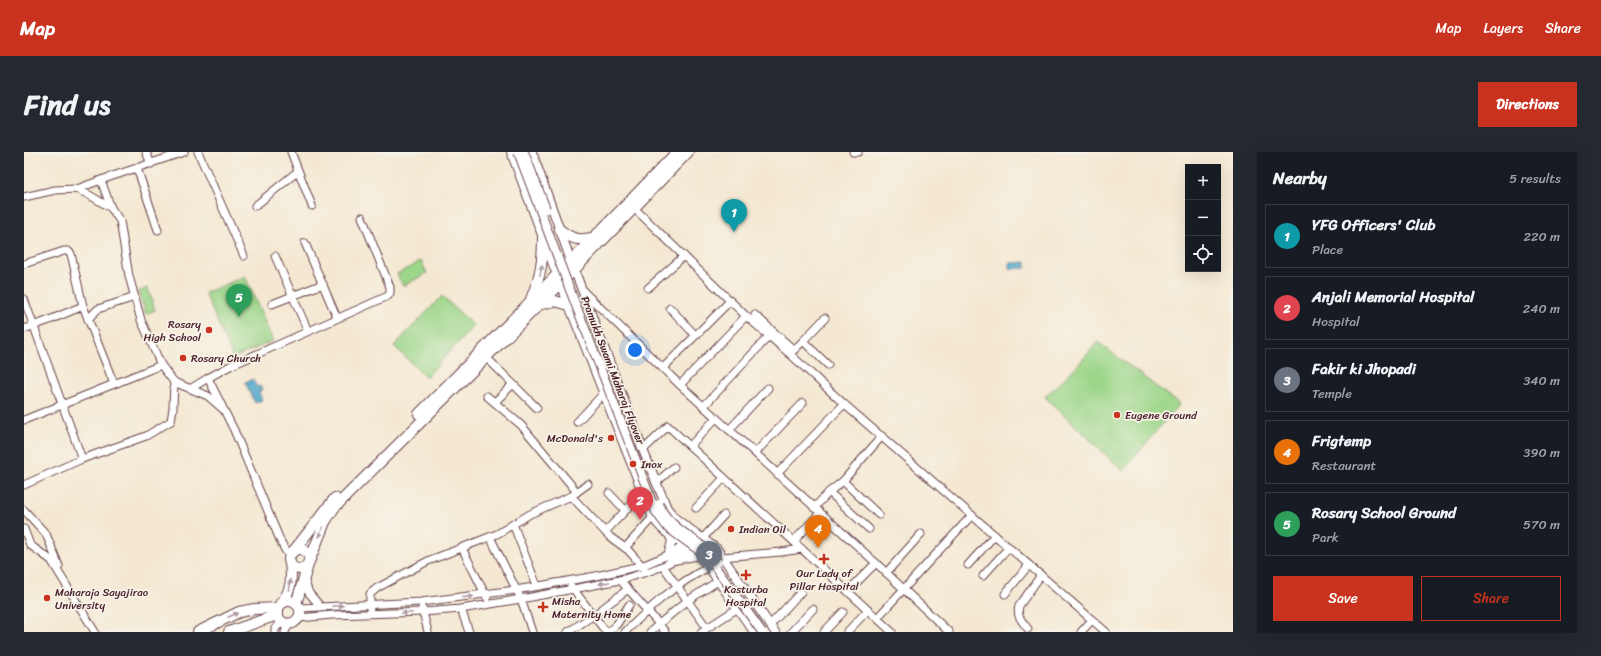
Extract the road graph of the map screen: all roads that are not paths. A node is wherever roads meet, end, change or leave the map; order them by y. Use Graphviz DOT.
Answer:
graph roads {
  1 [pos="146,152"];
  2 [pos="184,152"];
  3 [pos="198,152"];
  4 [pos="291,152"];
  5 [pos="511,152"];
  6 [pos="518,152"];
  7 [pos="524,152"];
  8 [pos="532,152"];
  9 [pos="677,152"];
  10 [pos="688,152"];
  11 [pos="853,152"];
  12 [pos="858,152"];
  13 [pos="151,164"];
  14 [pos="137,168"];
  15 [pos="298,171"];
  16 [pos="101,180"];
  17 [pos="77,189"];
  18 [pos="24,197"];
  19 [pos="255,206"];
  20 [pos="312,206"];
  21 [pos="631,206"];
  22 [pos="111,208"];
  23 [pos="362,217"];
  24 [pos="158,230"];
  25 [pos="560,230"];
  26 [pos="542,235"];
  27 [pos="595,237"];
  28 [pos="305,243"];
  29 [pos="244,256"];
  30 [pos="276,256"];
  31 [pos="684,256"];
  32 [pos="24,264"];
  33 [pos="572,266"];
  34 [pos="559,279"];
  35 [pos="323,284"];
  36 [pos="648,288"];
  37 [pos="582,290"];
  38 [pos="293,296"];
  39 [pos="135,297"];
  40 [pos="24,300"];
  41 [pos="730,301"];
  42 [pos="534,303"];
  43 [pos="272,304"];
  44 [pos="569,305"];
  45 [pos="83,306"];
  46 [pos="670,308"];
  47 [pos="755,315"];
  48 [pos="746,316"];
  49 [pos="337,318"];
  50 [pos="825,318"];
  51 [pos="88,319"];
  52 [pos="34,326"];
  53 [pos="24,329"];
  54 [pos="308,331"];
  55 [pos="695,335"];
  56 [pos="769,336"];
  57 [pos="803,341"];
  58 [pos="486,357"];
  59 [pos="828,365"];
  60 [pos="161,366"];
  61 [pos="663,368"];
  62 [pos="208,378"];
  63 [pos="174,382"];
  64 [pos="114,384"];
  65 [pos="513,384"];
  66 [pos="680,385"];
  67 [pos="190,388"];
  68 [pos="768,388"];
  69 [pos="604,393"];
  70 [pos="487,396"];
  71 [pos="495,402"];
  72 [pos="803,403"];
  73 [pos="844,404"];
  74 [pos="63,406"];
  75 [pos="704,406"];
  76 [pos="537,408"];
  77 [pos="224,410"];
  78 [pos="716,418"];
  79 [pos="24,420"];
  80 [pos="577,422"];
  81 [pos="729,430"];
  82 [pos="882,436"];
  83 [pos="690,446"];
  84 [pos="643,450"];
  85 [pos="754,453"];
  86 [pos="82,459"];
  87 [pos="674,467"];
  88 [pos="777,474"];
  89 [pos="724,478"];
  90 [pos="843,481"];
  91 [pos="588,484"];
  92 [pos="656,484"];
  93 [pos="24,485"];
  94 [pos="642,492"];
  95 [pos="830,492"];
  96 [pos="609,493"];
  97 [pos="574,494"];
  98 [pos="696,508"];
  99 [pos="24,510"];
  100 [pos="625,510"];
  101 [pos="817,510"];
  102 [pos="879,515"];
  103 [pos="972,515"];
  104 [pos="724,516"];
  105 [pos="653,517"];
  106 [pos="513,524"];
  107 [pos="24,529"];
  108 [pos="869,529"];
  109 [pos="605,532"];
  110 [pos="669,534"];
  111 [pos="697,534"];
  112 [pos="921,534"];
  113 [pos="995,535"];
  114 [pos="490,537"];
  115 [pos="794,542"];
  116 [pos="685,546"];
  117 [pos="1008,547"];
  118 [pos="462,548"];
  119 [pos="625,548"];
  120 [pos="802,549"];
  121 [pos="698,555"];
  122 [pos="291,557"];
  123 [pos="722,557"];
  124 [pos="671,558"];
  125 [pos="876,563"];
  126 [pos="308,564"];
  127 [pos="968,565"];
  128 [pos="1029,565"];
  129 [pos="641,566"];
  130 [pos="663,566"];
  131 [pos="709,567"];
  132 [pos="647,572"];
  133 [pos="886,573"];
  134 [pos="61,574"];
  135 [pos="1041,575"];
  136 [pos="983,576"];
  137 [pos="304,578"];
  138 [pos="569,580"];
  139 [pos="620,580"];
  140 [pos="718,581"];
  141 [pos="537,586"];
  142 [pos="676,586"];
  143 [pos="572,589"];
  144 [pos="628,589"];
  145 [pos="516,590"];
  146 [pos="904,590"];
  147 [pos="848,591"];
  148 [pos="801,592"];
  149 [pos="1005,594"];
  150 [pos="485,595"];
  151 [pos="521,599"];
  152 [pos="687,601"];
  153 [pos="421,602"];
  154 [pos="490,604"];
  155 [pos="370,605"];
  156 [pos="629,605"];
  157 [pos="320,606"];
  158 [pos="738,608"];
  159 [pos="461,609"];
  160 [pos="814,609"];
  161 [pos="298,610"];
  162 [pos="647,610"];
  163 [pos="868,610"];
  164 [pos="423,612"];
  165 [pos="843,612"];
  166 [pos="369,614"];
  167 [pos="594,616"];
  168 [pos="282,618"];
  169 [pos="877,618"];
  170 [pos="1092,620"];
  171 [pos="659,624"];
  172 [pos="704,630"];
  173 [pos="771,630"];
  174 [pos="1028,631"];
  175 [pos="95,632"];
  176 [pos="198,632"];
  177 [pos="229,632"];
  178 [pos="275,632"];
  179 [pos="428,632"];
  180 [pos="469,632"];
  181 [pos="532,632"];
  182 [pos="568,632"];
  183 [pos="607,632"];
  184 [pos="625,632"];
  185 [pos="650,632"];
  186 [pos="665,632"];
  187 [pos="755,632"];
  188 [pos="791,632"];
  189 [pos="824,632"];
  190 [pos="846,632"];
  191 [pos="892,632"];
  192 [pos="949,632"];
  193 [pos="1081,632"];
  194 [pos="1106,632"];
  1 -- 13 [label="street"];
  2 -- 13 [label="street"];
  3 -- 29 [label="street"];
  4 -- 15 [label="street"];
  5 -- 26 [label="main road"];
  6 -- 187 [label="main road, Pramukh Swami Maharaj Flyover, bridge"];
  7 -- 173 [label="main road, Pramukh Swami Maharaj Flyover, bridge"];
  8 -- 25 [label="main road"];
  9 -- 21 [label="highway"];
  10 -- 21 [label="highway"];
  11 -- 12 [label="street"];
  13 -- 14 [label="street"];
  14 -- 16 [label="street"];
  14 -- 24 [label="street"];
  15 -- 19 [label="street"];
  15 -- 20 [label="street"];
  16 -- 17 [label="street"];
  16 -- 22 [label="street"];
  17 -- 18 [label="street"];
  17 -- 22 [label="street"];
  21 -- 27 [label="highway"];
  21 -- 31 [label="street"];
  21 -- 33 [label="highway"];
  22 -- 39 [label="street"];
  23 -- 49 [label="street"];
  25 -- 27 [label="highway"];
  25 -- 33 [label="main road"];
  26 -- 34 [label="main road"];
  42 -- 26 [label="highway, one-way"];
  27 -- 33 [label="highway"];
  28 -- 35 [label="street"];
  30 -- 38 [label="street"];
  31 -- 36 [label="street"];
  31 -- 41 [label="street"];
  32 -- 45 [label="street"];
  33 -- 34 [label="highway"];
  33 -- 37 [label="main road"];
  34 -- 42 [label="highway"];
  34 -- 44 [label="main road"];
  35 -- 38 [label="street"];
  35 -- 49 [label="street"];
  37 -- 61 [label="street"];
  37 -- 84 [label="main road"];
  38 -- 43 [label="street"];
  38 -- 54 [label="street"];
  39 -- 51 [label="street"];
  39 -- 60 [label="street"];
  40 -- 52 [label="street"];
  41 -- 48 [label="street"];
  41 -- 55 [label="street"];
  42 -- 44 [label="highway"];
  42 -- 58 [label="highway"];
  42 -- 122 [label="highway"];
  44 -- 69 [label="main road"];
  45 -- 51 [label="street"];
  45 -- 52 [label="street"];
  46 -- 55 [label="street"];
  47 -- 57 [label="street"];
  48 -- 56 [label="street"];
  48 -- 66 [label="street"];
  49 -- 54 [label="street"];
  50 -- 57 [label="street"];
  51 -- 64 [label="street"];
  52 -- 53 [label="street"];
  52 -- 74 [label="street"];
  54 -- 62 [label="street"];
  55 -- 61 [label="street"];
  56 -- 73 [label="street"];
  56 -- 75 [label="street"];
  57 -- 59 [label="street"];
  58 -- 65 [label="street"];
  58 -- 126 [label="highway, one-way"];
  60 -- 63 [label="street"];
  60 -- 64 [label="street"];
  61 -- 66 [label="street"];
  62 -- 67 [label="street"];
  62 -- 77 [label="street"];
  63 -- 67 [label="street"];
  63 -- 86 [label="street"];
  64 -- 74 [label="street"];
  65 -- 71 [label="street"];
  65 -- 76 [label="street"];
  66 -- 75 [label="street"];
  67 -- 77 [label="street"];
  68 -- 81 [label="street"];
  69 -- 80 [label="street"];
  69 -- 94 [label="main road"];
  70 -- 71 [label="street"];
  71 -- 97 [label="street"];
  72 -- 85 [label="street"];
  73 -- 82 [label="street"];
  73 -- 88 [label="street"];
  74 -- 79 [label="street"];
  74 -- 86 [label="street"];
  75 -- 78 [label="street"];
  77 -- 122 [label="street"];
  78 -- 81 [label="street"];
  78 -- 83 [label="street"];
  81 -- 85 [label="street"];
  82 -- 90 [label="street"];
  82 -- 103 [label="street"];
  83 -- 84 [label="street"];
  83 -- 89 [label="street"];
  84 -- 92 [label="main road"];
  85 -- 88 [label="street"];
  86 -- 93 [label="street"];
  87 -- 92 [label="street"];
  88 -- 101 [label="street"];
  89 -- 98 [label="street"];
  89 -- 115 [label="street"];
  90 -- 95 [label="street"];
  90 -- 102 [label="street"];
  91 -- 97 [label="street"];
  92 -- 111 [label="main road"];
  94 -- 100 [label="street"];
  94 -- 105 [label="main road"];
  95 -- 101 [label="street"];
  95 -- 108 [label="street"];
  96 -- 100 [label="street"];
  97 -- 106 [label="street"];
  97 -- 109 [label="street"];
  99 -- 134 [label="street"];
  100 -- 109 [label="street"];
  101 -- 115 [label="street"];
  101 -- 125 [label="street"];
  103 -- 113 [label="street"];
  103 -- 146 [label="street"];
  104 -- 111 [label="street"];
  105 -- 110 [label="main road"];
  105 -- 119 [label="street"];
  106 -- 114 [label="street"];
  106 -- 141 [label="street"];
  107 -- 134 [label="street"];
  109 -- 119 [label="street"];
  110 -- 116 [label="main road"];
  110 -- 124 [label="main road"];
  111 -- 116 [label="street"];
  111 -- 123 [label="main road"];
  112 -- 133 [label="street"];
  113 -- 117 [label="street"];
  113 -- 127 [label="street"];
  114 -- 118 [label="street"];
  114 -- 145 [label="street"];
  115 -- 120 [label="street"];
  116 -- 121 [label="main road"];
  116 -- 124 [label="street"];
  117 -- 128 [label="street"];
  117 -- 136 [label="street"];
  118 -- 150 [label="street"];
  118 -- 155 [label="street"];
  119 -- 129 [label="street"];
  120 -- 123 [label="street"];
  120 -- 147 [label="street"];
  121 -- 124 [label="main road"];
  121 -- 131 [label="main road"];
  122 -- 126 [label="highway"];
  122 -- 126 [label="highway"];
  168 -- 122 [label="highway, one-way"];
  123 -- 173 [label="main road"];
  124 -- 129 [label="street"];
  124 -- 130 [label="street"];
  125 -- 133 [label="street"];
  125 -- 147 [label="street"];
  126 -- 137 [label="highway"];
  128 -- 135 [label="street"];
  128 -- 149 [label="street"];
  129 -- 132 [label="street"];
  129 -- 138 [label="street"];
  130 -- 132 [label="street"];
  130 -- 142 [label="street"];
  131 -- 140 [label="main road"];
  131 -- 142 [label="street"];
  132 -- 139 [label="street"];
  133 -- 146 [label="street"];
  134 -- 175 [label="street"];
  135 -- 170 [label="street"];
  135 -- 174 [label="street"];
  137 -- 157 [label="street"];
  137 -- 161 [label="highway"];
  138 -- 141 [label="street"];
  138 -- 143 [label="street"];
  139 -- 143 [label="street, one-way"];
  139 -- 144 [label="street"];
  140 -- 152 [label="street"];
  140 -- 158 [label="main road"];
  141 -- 145 [label="street"];
  142 -- 152 [label="street"];
  142 -- 162 [label="street"];
  143 -- 151 [label="street"];
  143 -- 167 [label="street"];
  144 -- 162 [label="street"];
  144 -- 167 [label="street"];
  145 -- 150 [label="street"];
  145 -- 151 [label="street"];
  146 -- 169 [label="street"];
  146 -- 192 [label="street"];
  147 -- 163 [label="street"];
  148 -- 173 [label="street"];
  153 -- 150 [label="street, one-way"];
  150 -- 154 [label="street"];
  151 -- 154 [label="street"];
  151 -- 181 [label="street"];
  152 -- 171 [label="street"];
  152 -- 172 [label="street"];
  153 -- 155 [label="street"];
  153 -- 164 [label="street"];
  154 -- 159 [label="street"];
  157 -- 155 [label="street, one-way"];
  155 -- 166 [label="street"];
  156 -- 183 [label="street"];
  157 -- 161 [label="street"];
  158 -- 172 [label="street"];
  158 -- 187 [label="main road"];
  159 -- 164 [label="street"];
  159 -- 180 [label="street"];
  160 -- 188 [label="street"];
  161 -- 166 [label="street"];
  161 -- 168 [label="highway"];
  161 -- 168 [label="highway"];
  162 -- 171 [label="street"];
  162 -- 184 [label="street"];
  163 -- 169 [label="street"];
  163 -- 190 [label="street"];
  164 -- 166 [label="street, one-way"];
  164 -- 179 [label="street"];
  165 -- 189 [label="street"];
  167 -- 182 [label="street"];
  167 -- 183 [label="street"];
  176 -- 168 [label="highway, one-way"];
  168 -- 177 [label="highway"];
  168 -- 178 [label="street"];
  169 -- 191 [label="street"];
  170 -- 193 [label="street"];
  170 -- 194 [label="street"];
  171 -- 185 [label="street"];
  171 -- 186 [label="street"];
}
